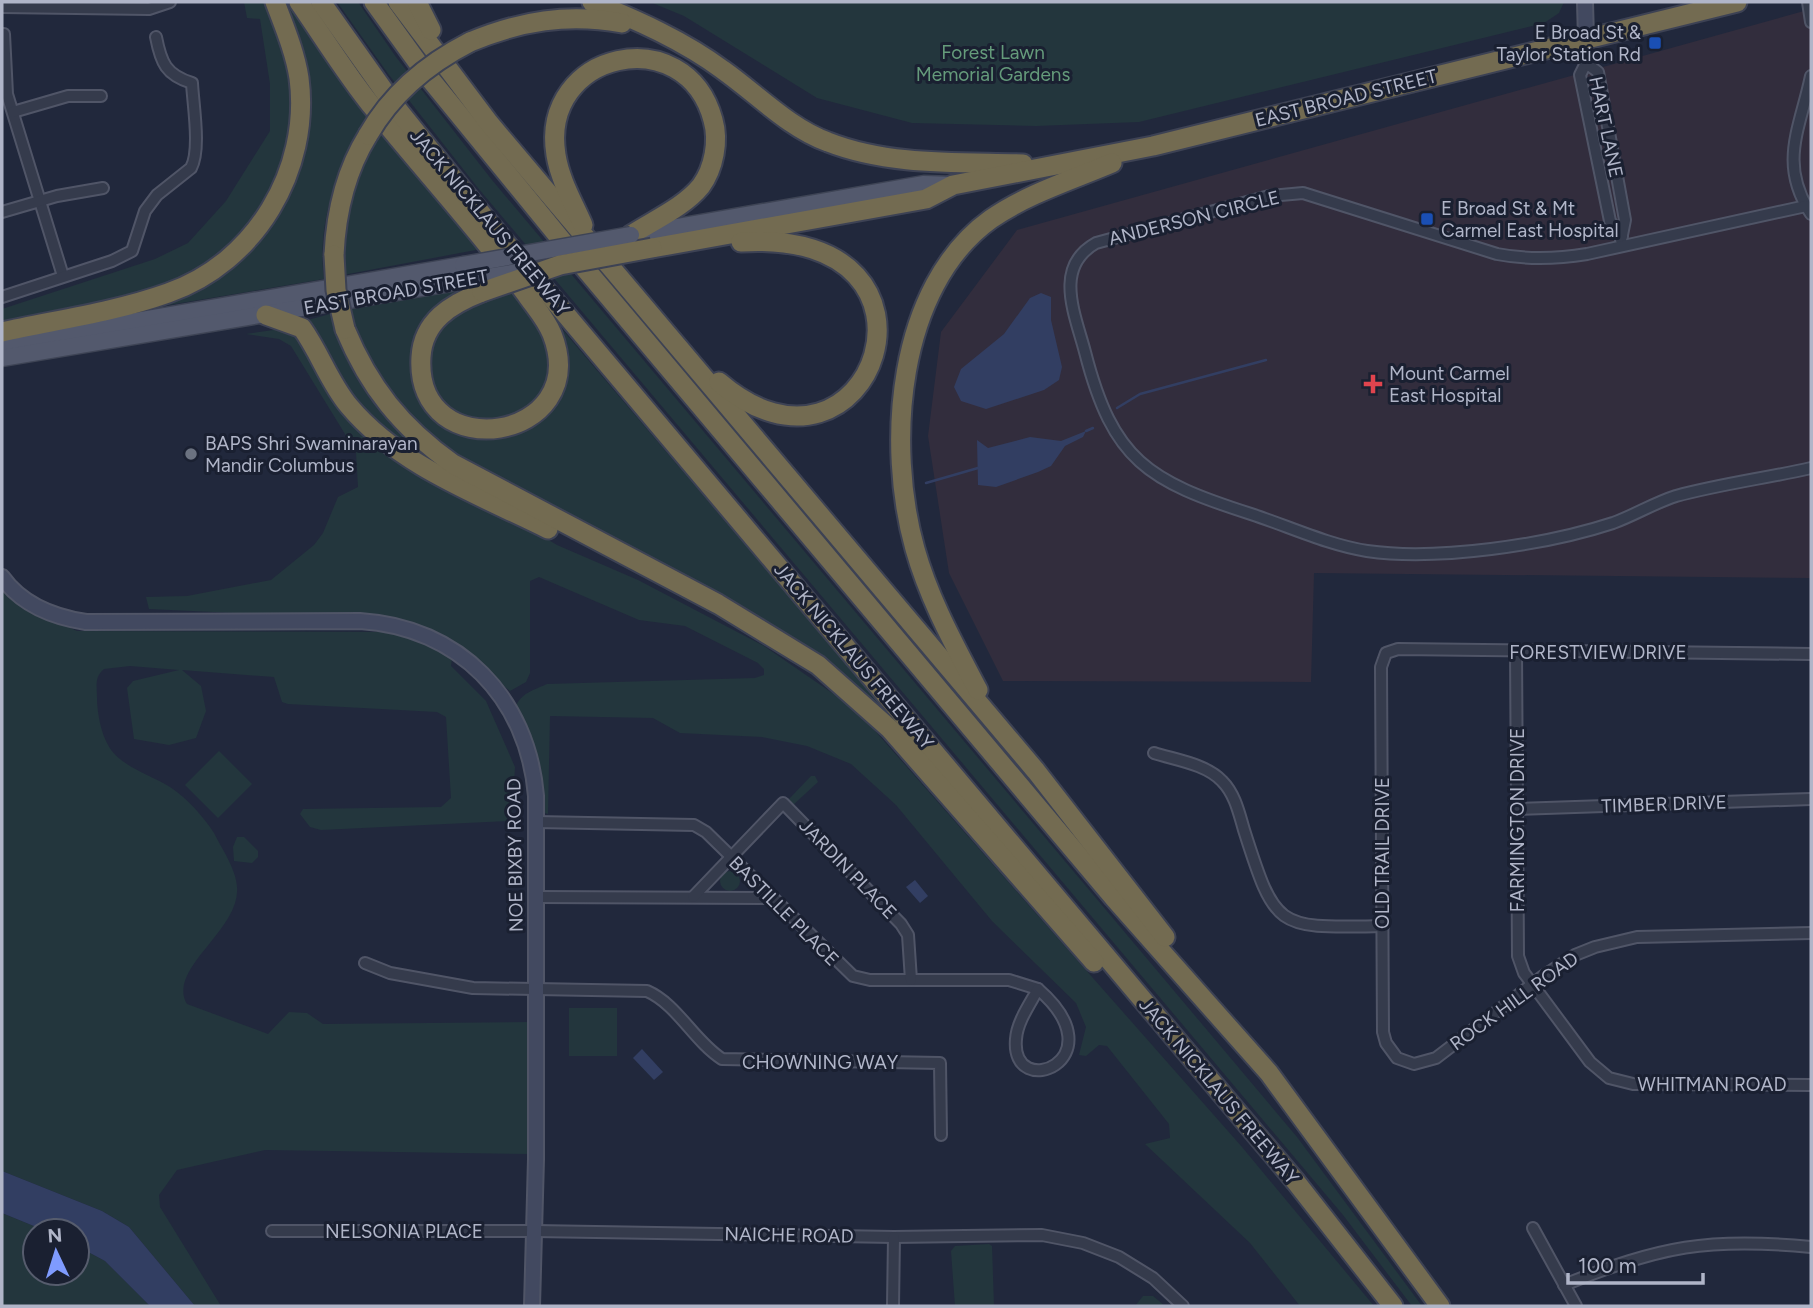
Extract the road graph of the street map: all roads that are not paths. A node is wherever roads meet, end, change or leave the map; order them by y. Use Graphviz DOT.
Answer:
graph roads {
  1 [pos="170,2"];
  2 [pos="275,2"];
  3 [pos="299,2"];
  4 [pos="321,2"];
  5 [pos="374,2"];
  6 [pos="398,2"];
  7 [pos="417,2"];
  8 [pos="592,2"];
  9 [pos="1586,2"];
  10 [pos="1737,2"];
  11 [pos="1808,2"];
  12 [pos="2,7"];
  13 [pos="1811,22"];
  14 [pos="4,34"];
  15 [pos="156,37"];
  16 [pos="670,38"];
  17 [pos="1586,39"];
  18 [pos="1586,64"];
  19 [pos="1811,76"];
  20 [pos="457,80"];
  21 [pos="101,96"];
  22 [pos="13,112"];
  23 [pos="1153,146"];
  24 [pos="1059,165"];
  25 [pos="953,186"];
  26 [pos="103,188"];
  27 [pos="42,201"];
  28 [pos="1808,210"];
  29 [pos="2,212"];
  30 [pos="631,235"];
  31 [pos="1621,241"];
  32 [pos="594,248"];
  33 [pos="652,248"];
  34 [pos="63,276"];
  35 [pos="478,285"];
  36 [pos="2,297"];
  37 [pos="266,315"];
  38 [pos="2,332"];
  39 [pos="670,337"];
  40 [pos="2,344"];
  41 [pos="2,358"];
  42 [pos="1811,468"];
  43 [pos="626,555"];
  44 [pos="2,577"];
  45 [pos="1516,651"];
  46 [pos="1386,653"];
  47 [pos="1811,654"];
  48 [pos="995,722"];
  49 [pos="1154,753"];
  50 [pos="1811,799"];
  51 [pos="1517,809"];
  52 [pos="536,821"];
  53 [pos="732,858"];
  54 [pos="536,897"];
  55 [pos="693,897"];
  56 [pos="772,898"];
  57 [pos="1383,926"];
  58 [pos="1811,933"];
  59 [pos="365,963"];
  60 [pos="911,980"];
  61 [pos="1532,984"];
  62 [pos="536,989"];
  63 [pos="1038,989"];
  64 [pos="1183,1049"];
  65 [pos="1391,1051"];
  66 [pos="1269,1073"];
  67 [pos="1811,1085"];
  68 [pos="941,1135"];
  69 [pos="1533,1228"];
  70 [pos="272,1231"];
  71 [pos="535,1231"];
  72 [pos="894,1237"];
  73 [pos="1811,1247"];
  74 [pos="1564,1284"];
  75 [pos="532,1306"];
  76 [pos="893,1306"];
  77 [pos="1183,1306"];
  78 [pos="1393,1306"];
  79 [pos="1440,1306"];
  80 [pos="1576,1306"];
  1 -- 12 [label="street"];
  2 -- 38 [label="highway"];
  3 -- 35 [label="highway, EAST BROAD STREET"];
  4 -- 64 [label="highway, JACK NICKLAUS FREEWAY"];
  5 -- 66 [label="highway"];
  6 -- 20 [label="highway"];
  7 -- 20 [label="highway"];
  8 -- 16 [label="highway"];
  9 -- 17 [label="street"];
  10 -- 17 [label="highway, EAST BROAD STREET"];
  11 -- 13 [label="street"];
  14 -- 22 [label="street"];
  15 -- 34 [label="street"];
  16 -- 24 [label="highway"];
  16 -- 43 [label="highway, bridge"];
  17 -- 18 [label="street, HART LANE"];
  17 -- 23 [label="highway, EAST BROAD STREET"];
  18 -- 31 [label="street, HART LANE"];
  18 -- 31 [label="street, HART LANE"];
  19 -- 28 [label="street"];
  20 -- 32 [label="highway"];
  21 -- 22 [label="street"];
  22 -- 27 [label="street"];
  23 -- 24 [label="highway, EAST BROAD STREET"];
  23 -- 48 [label="highway"];
  24 -- 25 [label="highway, EAST BROAD STREET"];
  25 -- 30 [label="main road, EAST BROAD STREET"];
  25 -- 33 [label="highway, EAST BROAD STREET"];
  26 -- 27 [label="street"];
  27 -- 29 [label="street"];
  27 -- 34 [label="street"];
  28 -- 31 [label="street, ANDERSON CIRCLE"];
  30 -- 32 [label="highway"];
  30 -- 40 [label="main road, EAST BROAD STREET, bridge"];
  31 -- 42 [label="street, ANDERSON CIRCLE"];
  32 -- 39 [label="highway"];
  33 -- 35 [label="highway, EAST BROAD STREET, bridge"];
  33 -- 39 [label="highway"];
  34 -- 36 [label="street"];
  35 -- 37 [label="main road, EAST BROAD STREET"];
  37 -- 41 [label="main road, EAST BROAD STREET"];
  37 -- 43 [label="highway"];
  39 -- 48 [label="highway"];
  43 -- 64 [label="highway"];
  44 -- 52 [label="street, NOE BIXBY ROAD"];
  45 -- 46 [label="street, FORESTVIEW DRIVE"];
  45 -- 47 [label="street, FORESTVIEW DRIVE"];
  45 -- 51 [label="street, FARMINGTON DRIVE"];
  46 -- 57 [label="street, OLD TRAIL DRIVE"];
  48 -- 66 [label="highway"];
  49 -- 57 [label="street"];
  50 -- 51 [label="street, TIMBER DRIVE"];
  51 -- 61 [label="street, FARMINGTON DRIVE"];
  52 -- 53 [label="street, BASTILLE PLACE"];
  52 -- 54 [label="street, NOE BIXBY ROAD"];
  53 -- 55 [label="street"];
  53 -- 56 [label="street, BASTILLE PLACE"];
  53 -- 60 [label="street, JARDIN PLACE"];
  54 -- 55 [label="street"];
  54 -- 62 [label="street, NOE BIXBY ROAD"];
  55 -- 56 [label="street"];
  56 -- 60 [label="street, BASTILLE PLACE"];
  57 -- 65 [label="street, OLD TRAIL DRIVE"];
  58 -- 61 [label="street, ROCK HILL ROAD"];
  59 -- 62 [label="street, CHOWNING WAY"];
  60 -- 63 [label="street, BASTILLE PLACE"];
  61 -- 65 [label="street, ROCK HILL ROAD"];
  61 -- 67 [label="street, WHITMAN ROAD"];
  62 -- 68 [label="street, CHOWNING WAY"];
  62 -- 71 [label="street, NOE BIXBY ROAD"];
  63 -- 63 [label="street"];
  64 -- 78 [label="highway, JACK NICKLAUS FREEWAY"];
  66 -- 79 [label="highway"];
  69 -- 74 [label="street"];
  70 -- 71 [label="street, NELSONIA PLACE"];
  71 -- 72 [label="street, NAICHE ROAD"];
  71 -- 75 [label="street, NOE BIXBY ROAD"];
  72 -- 76 [label="street"];
  72 -- 77 [label="street, NAICHE ROAD"];
  73 -- 74 [label="street"];
  74 -- 80 [label="street"];
}
